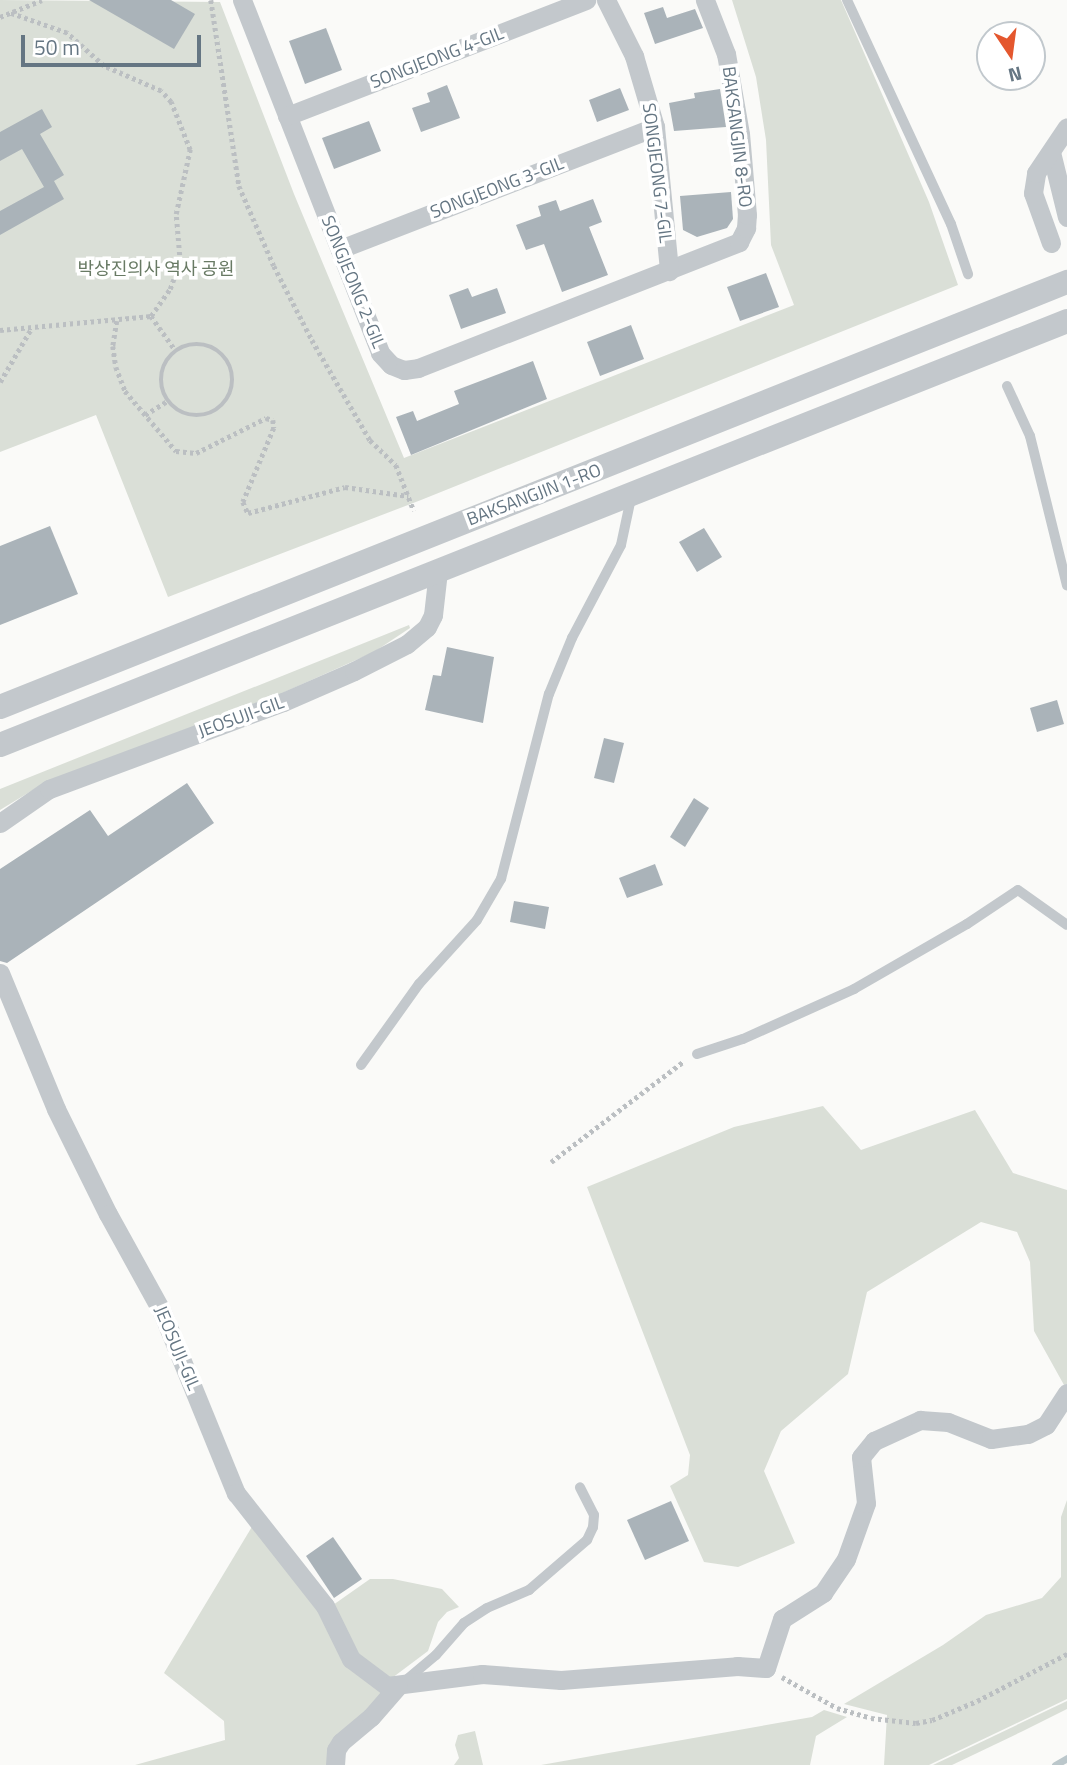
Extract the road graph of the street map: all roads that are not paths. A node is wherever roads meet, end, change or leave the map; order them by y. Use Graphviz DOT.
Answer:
graph roads {
  1 [pos="242,0"];
  2 [pos="586,0"];
  3 [pos="606,0"];
  4 [pos="705,0"];
  5 [pos="848,0"];
  6 [pos="287,116"];
  7 [pos="655,127"];
  8 [pos="1067,127"];
  9 [pos="1051,152"];
  10 [pos="1067,217"];
  11 [pos="743,236"];
  12 [pos="1051,243"];
  13 [pos="340,249"];
  14 [pos="668,271"];
  15 [pos="968,274"];
  16 [pos="1067,282"];
  17 [pos="1067,321"];
  18 [pos="1007,386"];
  19 [pos="631,496"];
  20 [pos="438,571"];
  21 [pos="1067,586"];
  22 [pos="0,706"];
  23 [pos="0,745"];
  24 [pos="0,823"];
  25 [pos="1067,925"];
  26 [pos="0,973"];
  27 [pos="697,1054"];
  28 [pos="361,1065"];
  29 [pos="1067,1392"];
  30 [pos="580,1487"];
  31 [pos="398,1686"];
  32 [pos="335,1765"];
  1 -- 6 [label="street, SONGJEONG 2-GIL"];
  2 -- 6 [label="street, SONGJEONG 4-GIL"];
  3 -- 7 [label="street, SONGJEONG 7-GIL"];
  4 -- 11 [label="street, BAKSANGJIN 8-RO"];
  5 -- 15 [label="lane"];
  6 -- 13 [label="street, SONGJEONG 2-GIL"];
  7 -- 13 [label="street, SONGJEONG 3-GIL"];
  7 -- 14 [label="street, SONGJEONG 7-GIL"];
  8 -- 9 [label="street"];
  9 -- 10 [label="street"];
  9 -- 12 [label="street"];
  11 -- 14 [label="street, SONGJEONG 2-GIL"];
  13 -- 14 [label="street, SONGJEONG 2-GIL"];
  16 -- 22 [label="street, BAKSANGJIN 1-RO"];
  17 -- 19 [label="street, BAKSANGJIN 1-RO"];
  18 -- 21 [label="lane"];
  19 -- 20 [label="street, BAKSANGJIN 1-RO"];
  19 -- 28 [label="lane"];
  20 -- 23 [label="street, BAKSANGJIN 1-RO"];
  20 -- 24 [label="street, JEOSUJI-GIL"];
  25 -- 27 [label="lane"];
  26 -- 31 [label="street, JEOSUJI-GIL"];
  29 -- 31 [label="street"];
  30 -- 31 [label="lane"];
  31 -- 32 [label="street"];
}
